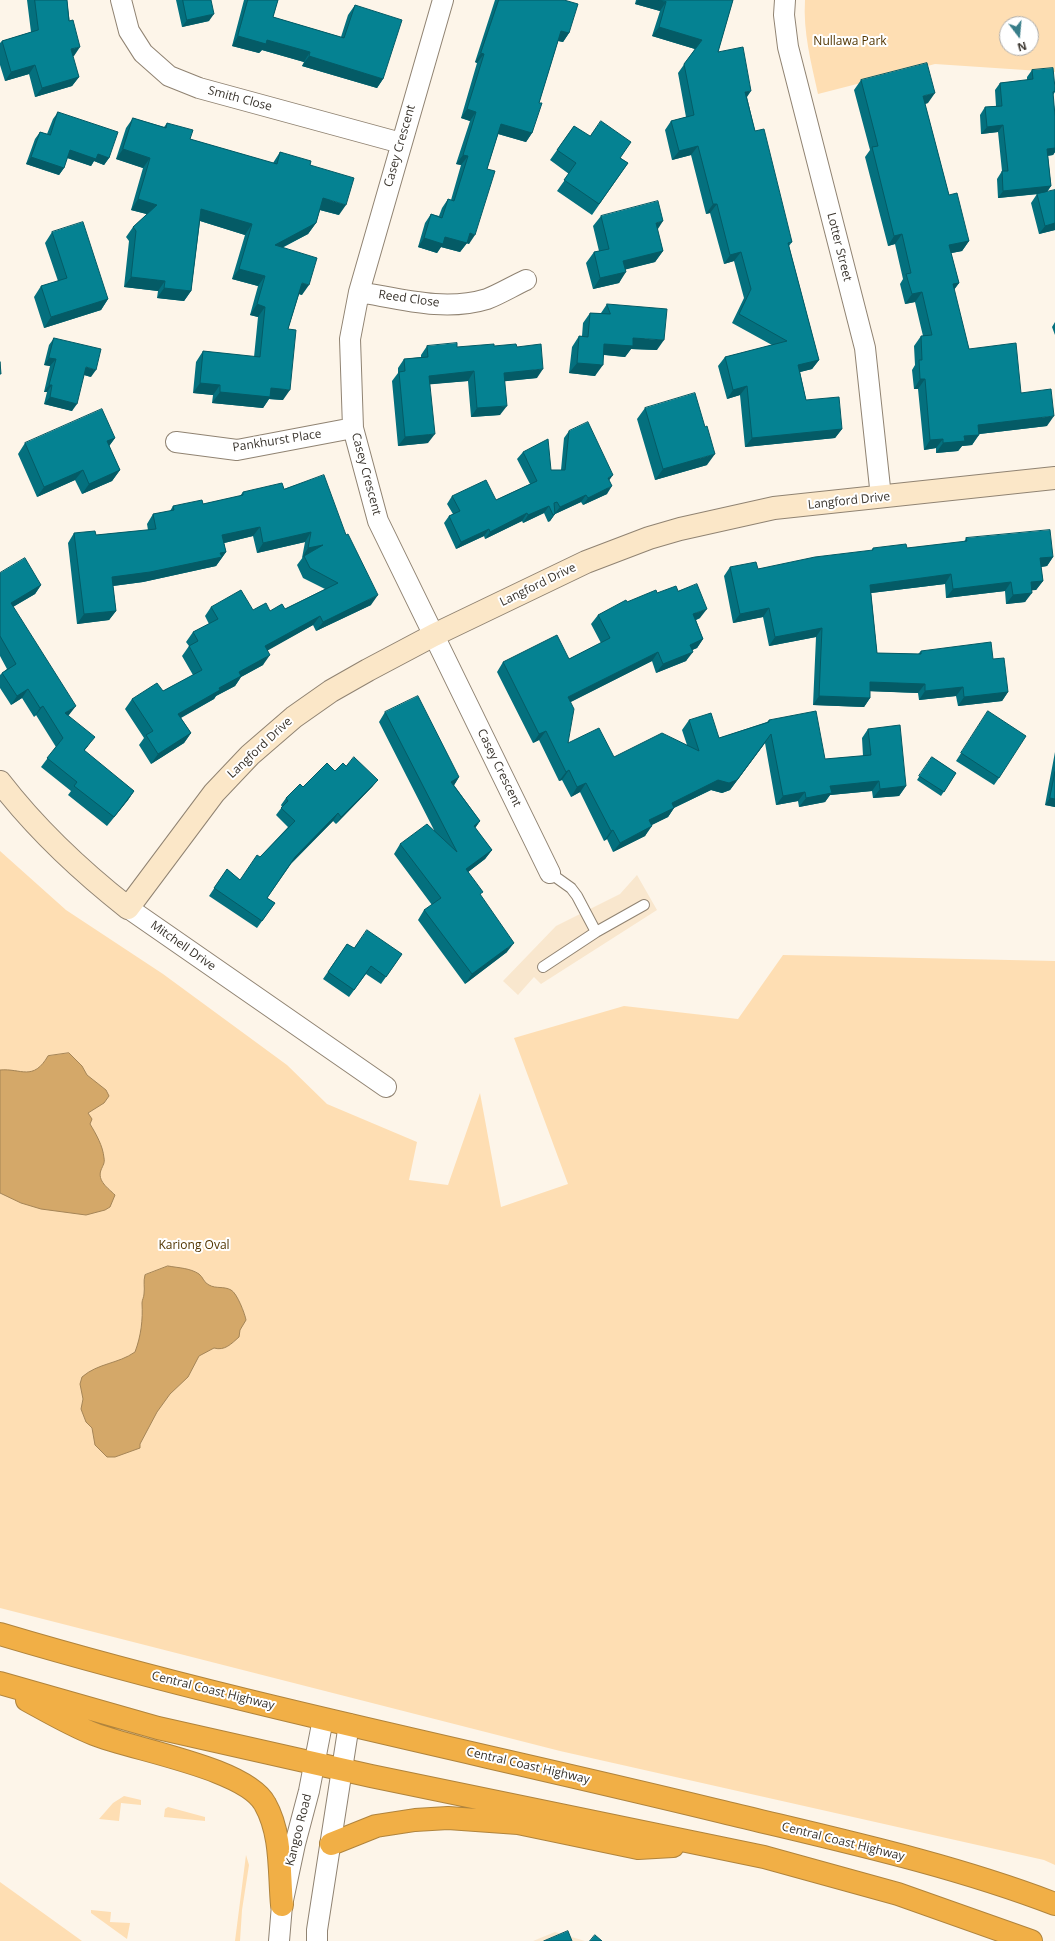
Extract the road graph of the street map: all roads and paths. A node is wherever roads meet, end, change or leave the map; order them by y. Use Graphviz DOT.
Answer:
graph roads {
  1 [pos="121,0"];
  2 [pos="443,0"];
  3 [pos="785,0"];
  4 [pos="401,143"];
  5 [pos="526,280"];
  6 [pos="359,292"];
  7 [pos="353,428"];
  8 [pos="176,442"];
  9 [pos="1055,478"];
  10 [pos="881,497"];
  11 [pos="434,635"];
  12 [pos="0,782"];
  13 [pos="550,873"];
  14 [pos="644,905"];
  15 [pos="128,908"];
  16 [pos="596,932"];
  17 [pos="543,967"];
  18 [pos="386,1087"];
  19 [pos="0,1634"];
  20 [pos="0,1684"];
  21 [pos="323,1719"];
  22 [pos="349,1724"];
  23 [pos="315,1763"];
  24 [pos="341,1768"];
  25 [pos="331,1844"];
  26 [pos="702,1844"];
  27 [pos="1055,1904"];
  28 [pos="282,1905"];
  29 [pos="316,1937"];
  30 [pos="279,1941"];
  31 [pos="1031,1941"];
  1 -- 4 [label="street, Smith Close"];
  2 -- 4 [label="street, Casey Crescent"];
  3 -- 10 [label="street, Lotter Street"];
  4 -- 6 [label="street, Casey Crescent"];
  5 -- 6 [label="street, Reed Close"];
  6 -- 7 [label="street, Casey Crescent"];
  7 -- 8 [label="street, Pankhurst Place"];
  7 -- 11 [label="street, Casey Crescent"];
  9 -- 10 [label="street, Langford Drive"];
  10 -- 11 [label="street, Langford Drive"];
  11 -- 13 [label="street, Casey Crescent"];
  11 -- 15 [label="street, Langford Drive"];
  12 -- 15 [label="street, Mitchell Drive"];
  13 -- 16 [label="lane"];
  14 -- 16 [label="lane"];
  15 -- 18 [label="street, Mitchell Drive"];
  16 -- 17 [label="lane"];
  19 -- 21 [label="highway, Central Coast Highway"];
  20 -- 23 [label="highway"];
  20 -- 28 [label="highway"];
  21 -- 22 [label="highway, Central Coast Highway"];
  21 -- 23 [label="street, Kangoo Road"];
  22 -- 24 [label="street"];
  22 -- 27 [label="highway, Central Coast Highway"];
  23 -- 24 [label="highway"];
  23 -- 28 [label="street, Kangoo Road"];
  24 -- 25 [label="street"];
  24 -- 26 [label="highway"];
  25 -- 26 [label="highway"];
  25 -- 29 [label="street"];
  26 -- 31 [label="highway"];
  28 -- 30 [label="street, Kangoo Road"];
}
